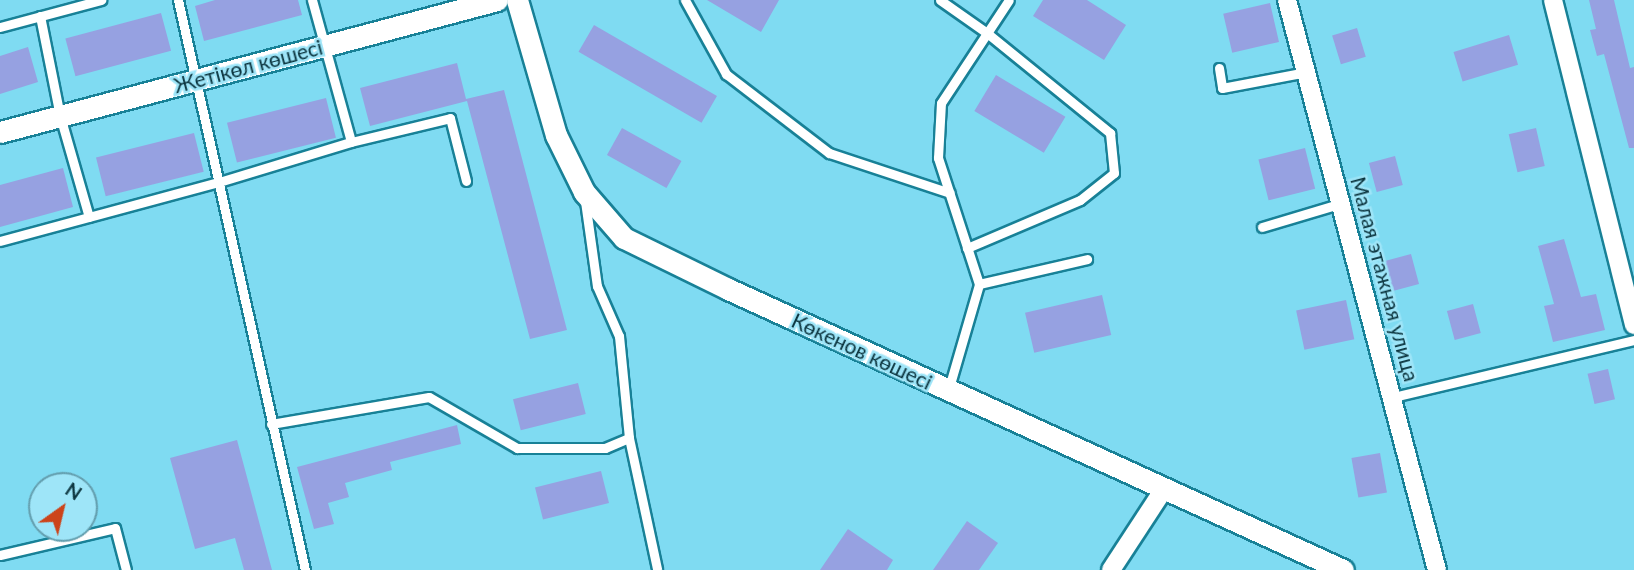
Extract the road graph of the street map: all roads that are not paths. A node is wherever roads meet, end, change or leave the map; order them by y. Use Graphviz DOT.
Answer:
graph roads {
  1 [pos="100,0"];
  2 [pos="178,0"];
  3 [pos="312,0"];
  4 [pos="497,0"];
  5 [pos="517,0"];
  6 [pos="685,0"];
  7 [pos="940,0"];
  8 [pos="1009,0"];
  9 [pos="1287,0"];
  10 [pos="1553,0"];
  11 [pos="40,16"];
  12 [pos="0,27"];
  13 [pos="987,33"];
  14 [pos="324,46"];
  15 [pos="1219,68"];
  16 [pos="1307,72"];
  17 [pos="197,79"];
  18 [pos="60,116"];
  19 [pos="0,132"];
  20 [pos="351,142"];
  21 [pos="466,181"];
  22 [pos="219,182"];
  23 [pos="584,192"];
  24 [pos="950,193"];
  25 [pos="1342,203"];
  26 [pos="89,217"];
  27 [pos="1262,227"];
  28 [pos="0,241"];
  29 [pos="967,248"];
  30 [pos="1087,259"];
  31 [pos="979,284"];
  32 [pos="1634,325"];
  33 [pos="1634,340"];
  34 [pos="948,391"];
  35 [pos="1393,397"];
  36 [pos="271,424"];
  37 [pos="629,438"];
  38 [pos="1164,489"];
  39 [pos="0,555"];
  40 [pos="657,569"];
  41 [pos="126,570"];
  42 [pos="305,570"];
  43 [pos="1111,570"];
  44 [pos="1343,570"];
  45 [pos="1437,570"];
  1 -- 11 [label="lane"];
  2 -- 17 [label="lane"];
  3 -- 14 [label="lane"];
  4 -- 14 [label="street, Жетікөл көшесі"];
  5 -- 23 [label="street, Көкенов көшесі"];
  6 -- 24 [label="lane"];
  7 -- 13 [label="lane"];
  8 -- 13 [label="lane"];
  9 -- 16 [label="street, Малая этажная улица"];
  10 -- 32 [label="street"];
  11 -- 12 [label="lane"];
  11 -- 18 [label="lane"];
  13 -- 24 [label="lane"];
  13 -- 29 [label="lane"];
  14 -- 17 [label="street, Жетікөл көшесі"];
  14 -- 20 [label="lane"];
  15 -- 16 [label="lane"];
  16 -- 25 [label="street, Малая этажная улица"];
  17 -- 18 [label="street, Жетікөл көшесі"];
  17 -- 22 [label="lane"];
  18 -- 19 [label="street, Жетікөл көшесі"];
  18 -- 26 [label="lane"];
  20 -- 21 [label="lane"];
  20 -- 22 [label="lane"];
  22 -- 26 [label="lane"];
  22 -- 36 [label="lane"];
  23 -- 34 [label="street, Көкенов көшесі"];
  23 -- 37 [label="lane"];
  24 -- 29 [label="lane"];
  25 -- 27 [label="lane"];
  25 -- 35 [label="street, Малая этажная улица"];
  26 -- 28 [label="lane"];
  29 -- 31 [label="lane"];
  30 -- 31 [label="lane"];
  31 -- 34 [label="lane"];
  33 -- 35 [label="lane"];
  34 -- 38 [label="street, Көкенов көшесі"];
  35 -- 45 [label="street, Малая этажная улица"];
  36 -- 37 [label="lane"];
  36 -- 42 [label="lane"];
  37 -- 40 [label="lane"];
  38 -- 43 [label="street"];
  38 -- 44 [label="street, Көкенов көшесі"];
  39 -- 41 [label="lane"];
}
